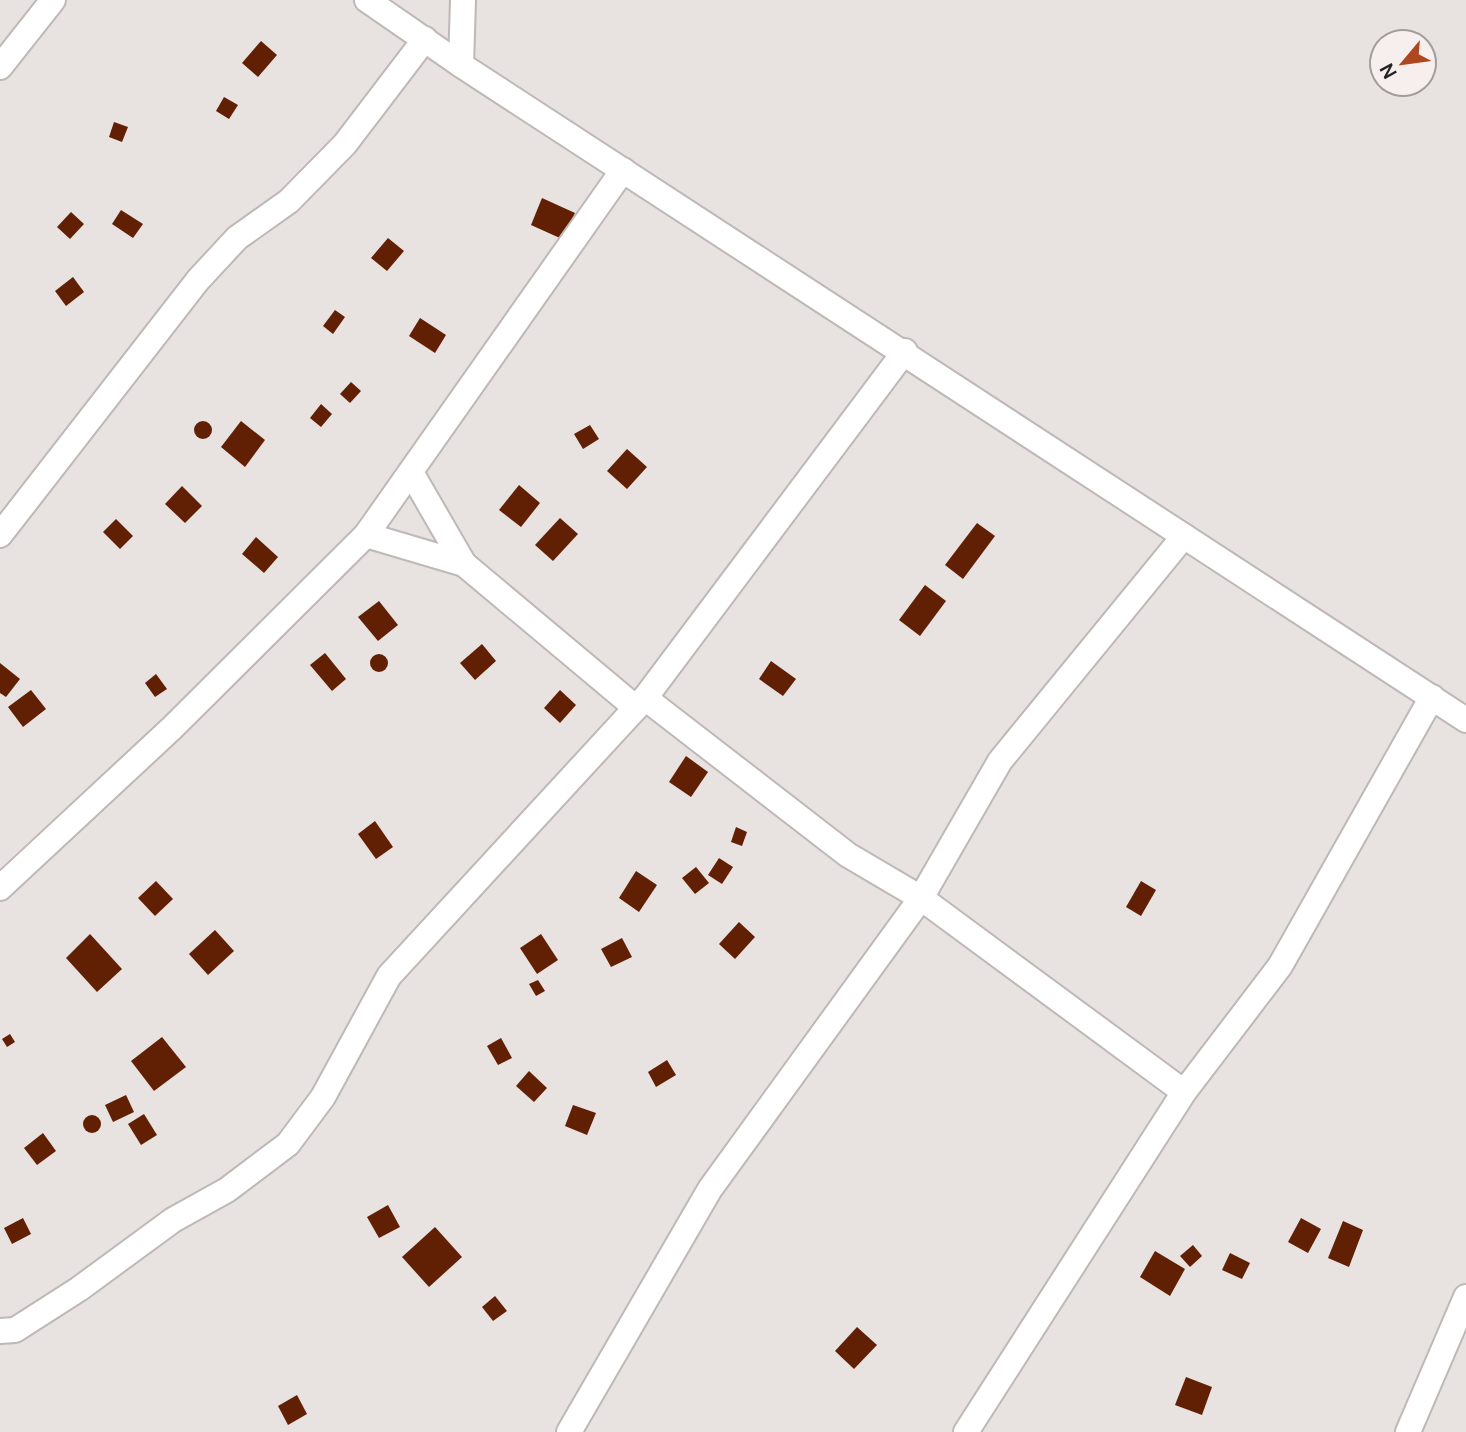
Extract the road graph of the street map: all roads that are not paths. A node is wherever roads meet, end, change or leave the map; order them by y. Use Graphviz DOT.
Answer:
graph roads {
  1 [pos="53,0"];
  2 [pos="368,0"];
  3 [pos="463,0"];
  4 [pos="425,39"];
  5 [pos="461,65"];
  6 [pos="0,67"];
  7 [pos="623,170"];
  8 [pos="905,351"];
  9 [pos="412,474"];
  10 [pos="0,535"];
  11 [pos="366,536"];
  12 [pos="1184,536"];
  13 [pos="464,564"];
  14 [pos="1432,697"];
  15 [pos="640,703"];
  16 [pos="1466,720"];
  17 [pos="0,888"];
  18 [pos="921,898"];
  19 [pos="1184,1092"];
  20 [pos="1466,1297"];
  21 [pos="0,1331"];
  22 [pos="569,1432"];
  23 [pos="966,1432"];
  24 [pos="1408,1432"];
  1 -- 6 [label="street"];
  2 -- 4 [label="street"];
  3 -- 5 [label="street"];
  4 -- 5 [label="street"];
  4 -- 10 [label="street"];
  5 -- 7 [label="street"];
  7 -- 8 [label="street"];
  7 -- 9 [label="street"];
  8 -- 12 [label="street"];
  8 -- 15 [label="street"];
  9 -- 11 [label="street"];
  9 -- 13 [label="street"];
  11 -- 13 [label="street"];
  11 -- 17 [label="street"];
  12 -- 14 [label="street"];
  12 -- 18 [label="street"];
  13 -- 15 [label="street"];
  14 -- 16 [label="street"];
  14 -- 19 [label="street"];
  15 -- 18 [label="street"];
  15 -- 21 [label="street"];
  18 -- 19 [label="street"];
  18 -- 22 [label="street"];
  19 -- 23 [label="street"];
  20 -- 24 [label="street"];
}
